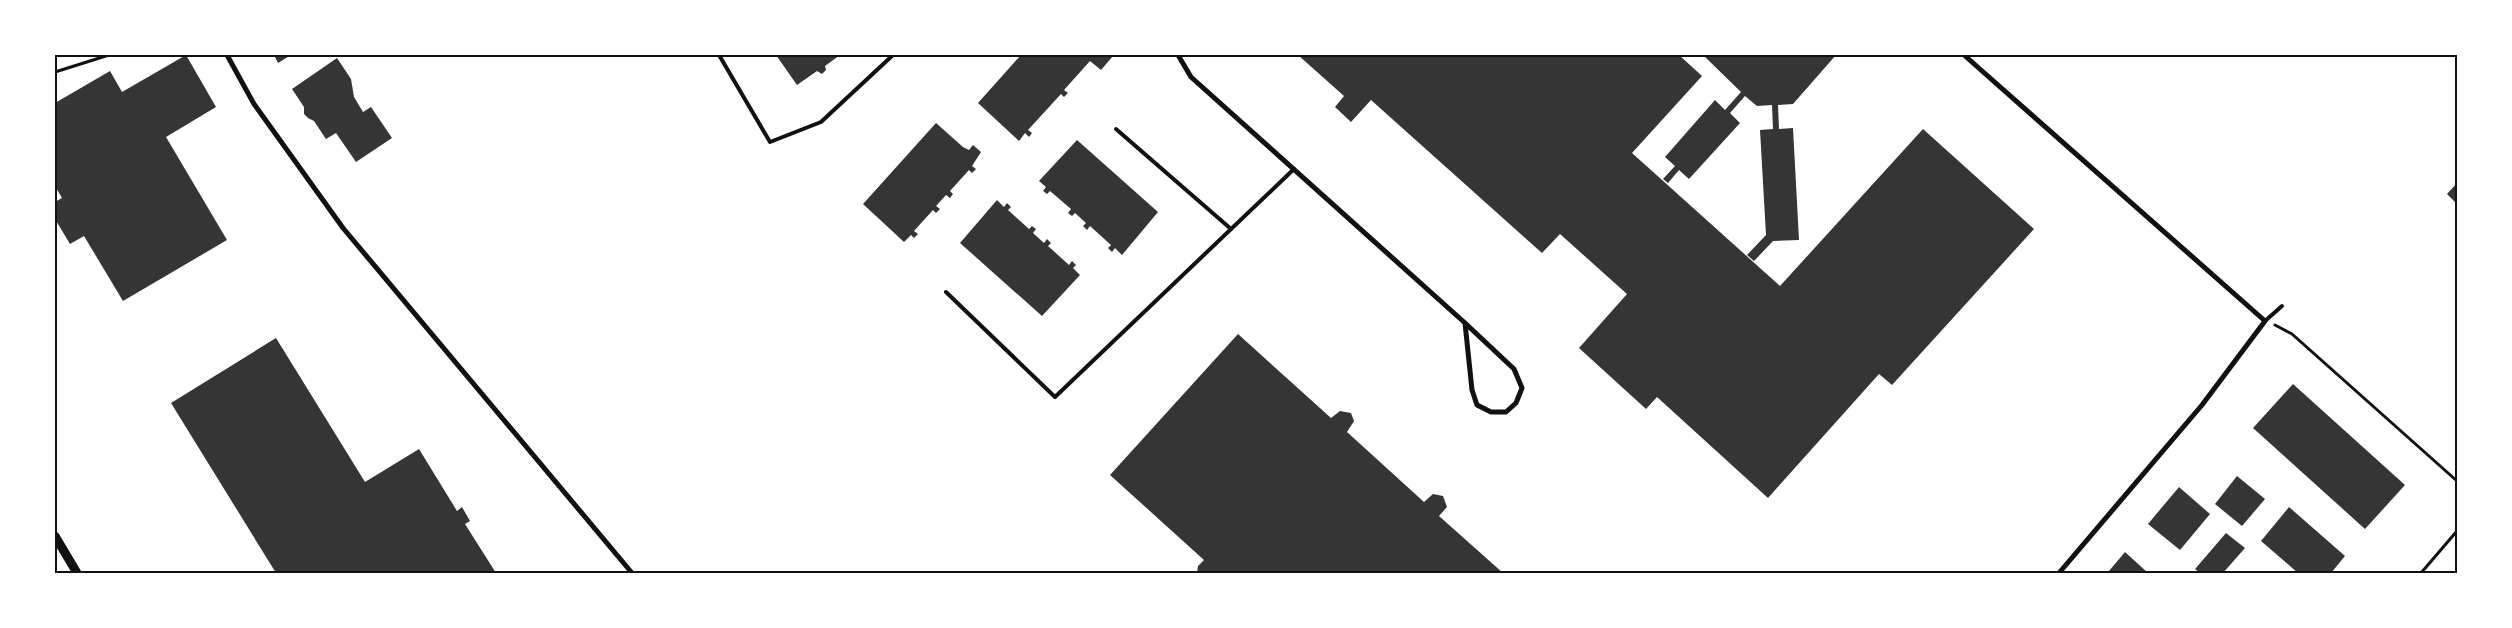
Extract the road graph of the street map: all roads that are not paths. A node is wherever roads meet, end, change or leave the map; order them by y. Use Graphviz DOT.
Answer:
graph roads {
  1 [pos="226,55"];
  2 [pos="719,55"];
  3 [pos="893,55"];
  4 [pos="1178,55"];
  5 [pos="1964,55"];
  6 [pos="1116,129"];
  7 [pos="1294,169"];
  8 [pos="1231,229"];
  9 [pos="946,292"];
  10 [pos="2282,306"];
  11 [pos="2265,321"];
  12 [pos="1465,323"];
  13 [pos="55,536"];
  14 [pos="77,573"];
  15 [pos="632,573"];
  16 [pos="2059,573"];
  1 -- 15 [label="street"];
  2 -- 3 [label="lane"];
  4 -- 7 [label="street"];
  5 -- 11 [label="street"];
  6 -- 8 [label="lane"];
  7 -- 8 [label="lane"];
  7 -- 12 [label="street"];
  8 -- 9 [label="lane"];
  10 -- 11 [label="lane"];
  11 -- 16 [label="street"];
  12 -- 12 [label="street"];
  13 -- 14 [label="street"];
}
